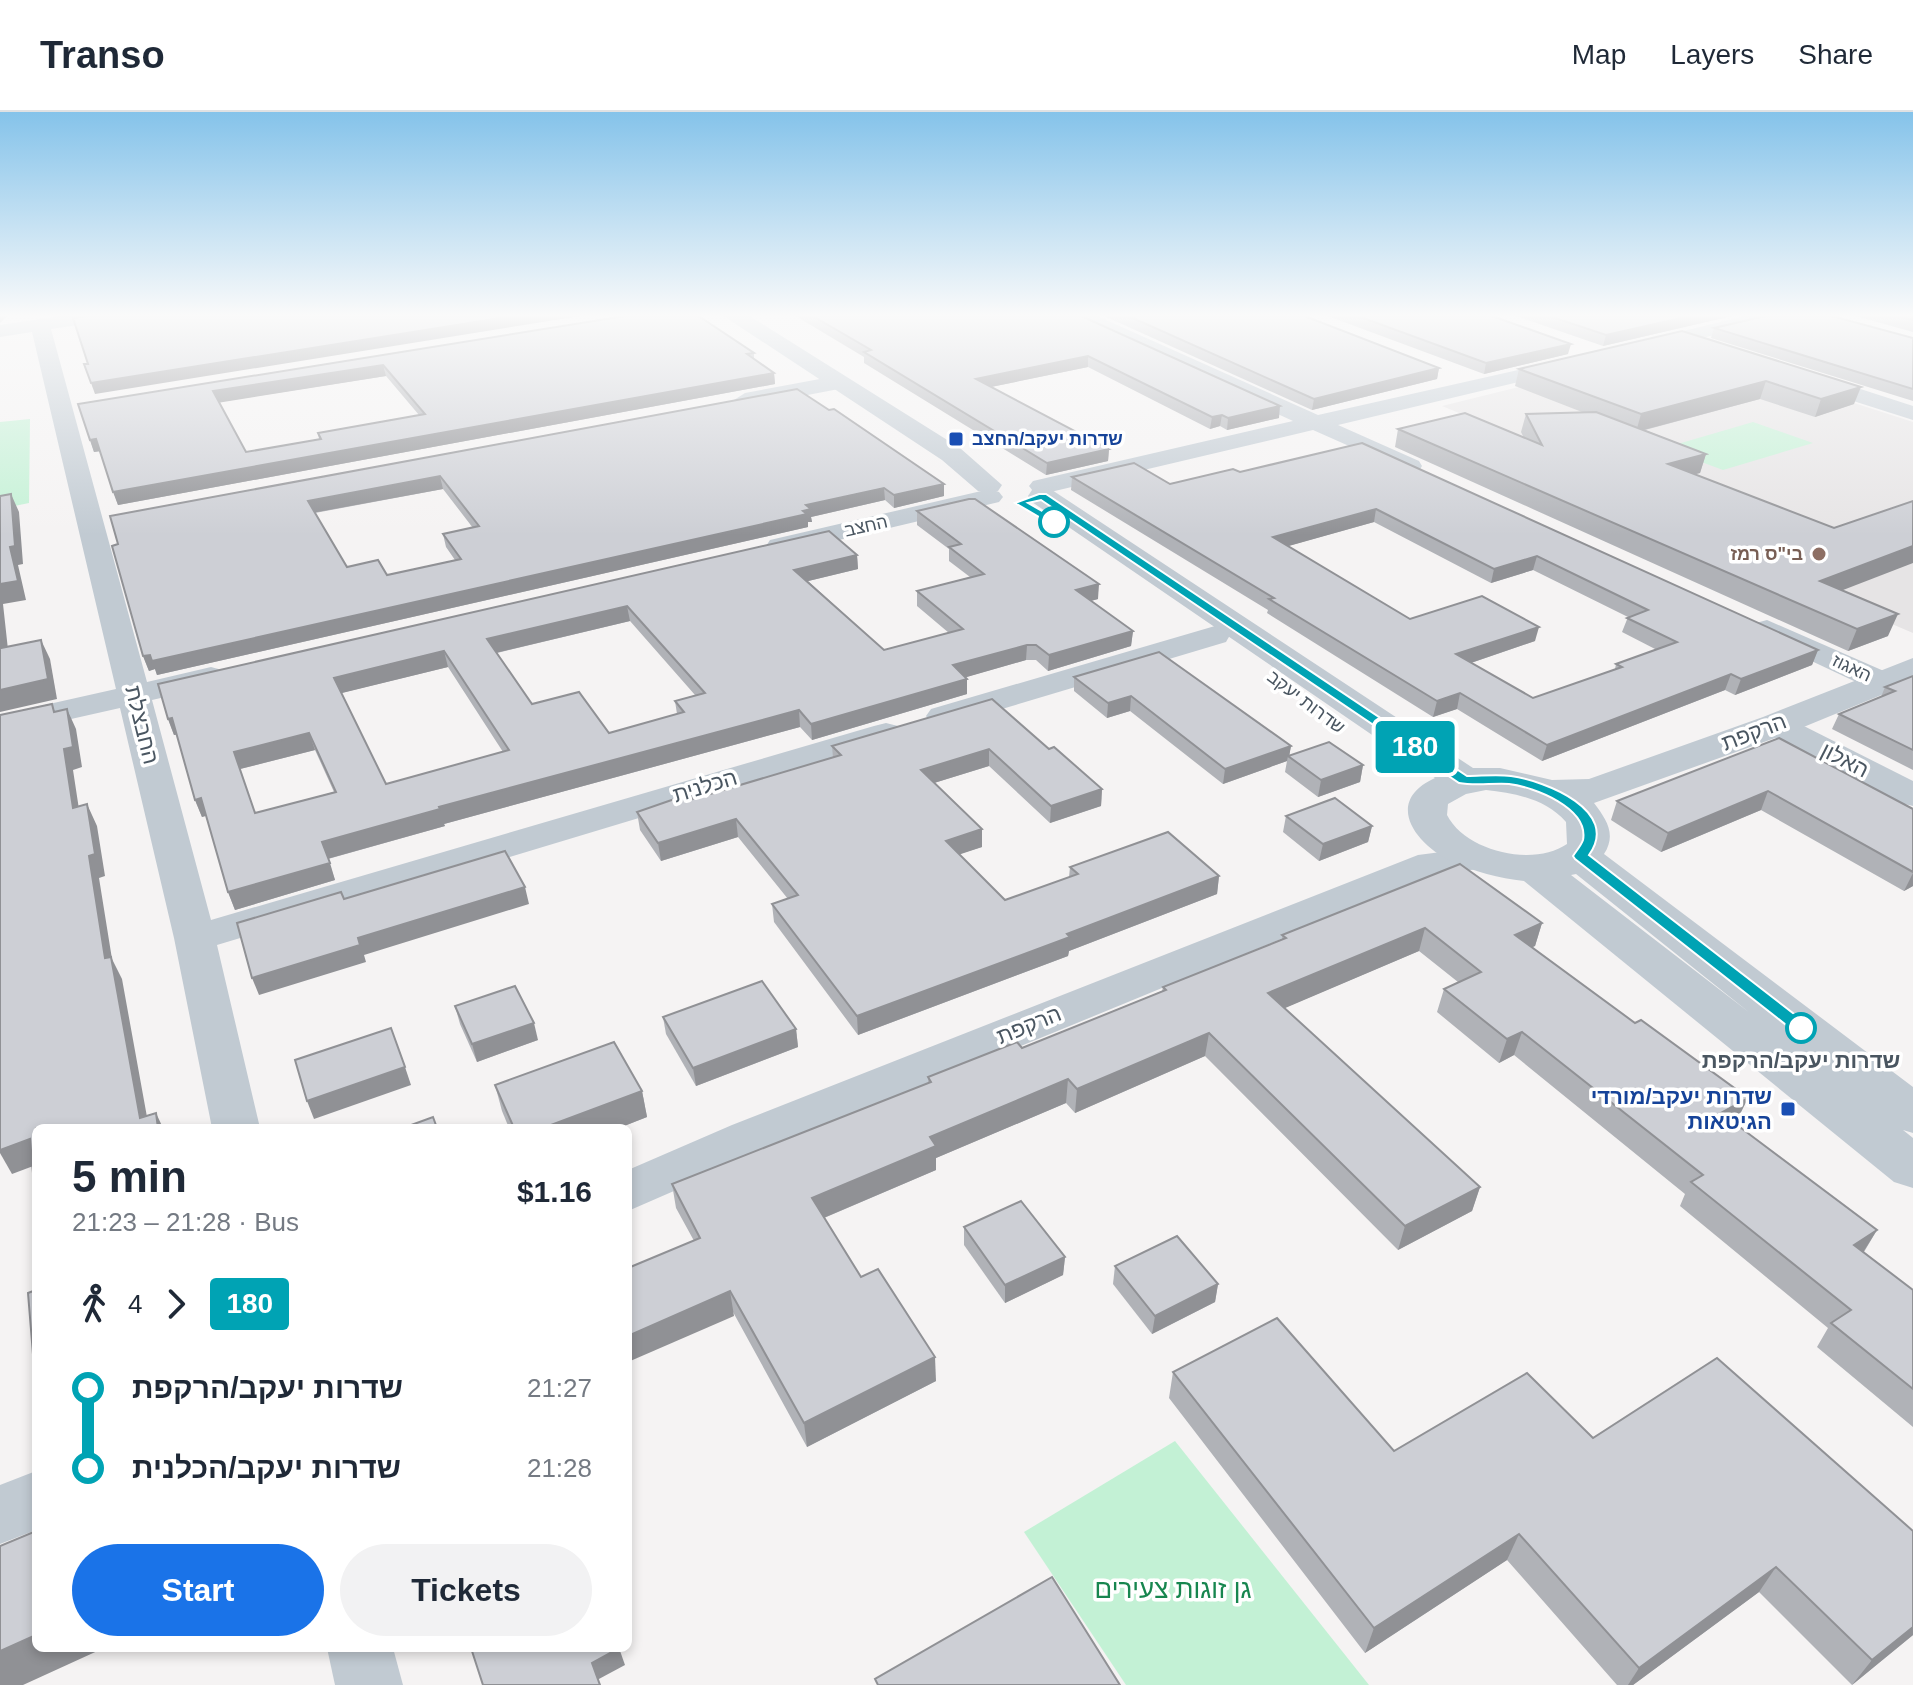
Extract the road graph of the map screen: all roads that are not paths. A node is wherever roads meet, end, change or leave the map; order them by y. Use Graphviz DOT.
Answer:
graph roads {
  1 [pos="63,388"];
  2 [pos="807,388"];
  3 [pos="845,388"];
  4 [pos="865,388"];
  5 [pos="1240,388"];
  6 [pos="1466,388"];
  7 [pos="1836,388"];
  8 [pos="727,403"];
  9 [pos="1913,413"];
  10 [pos="1318,424"];
  11 [pos="1434,477"];
  12 [pos="1016,489"];
  13 [pos="757,551"];
  14 [pos="1738,616"];
  15 [pos="1215,635"];
  16 [pos="243,670"];
  17 [pos="1898,676"];
  18 [pos="134,695"];
  19 [pos="0,725"];
  20 [pos="1776,725"];
  21 [pos="1448,788"];
  22 [pos="1913,795"];
  23 [pos="1568,824"];
  24 [pos="1436,849"];
  25 [pos="195,938"];
  26 [pos="1913,1114"];
  27 [pos="235,1124"];
  28 [pos="1913,1167"];
  29 [pos="632,1190"];
  30 [pos="32,1502"];
  31 [pos="0,1515"];
  32 [pos="361,1652"];
  33 [pos="369,1685"];
  1 -- 18 [label="street, החבצלת"];
  2 -- 8 [label="street"];
  3 -- 12 [label="street, שדרות יעקב"];
  4 -- 12 [label="street, שדרות יעקב"];
  5 -- 10 [label="street"];
  6 -- 10 [label="street, החצב"];
  7 -- 9 [label="street"];
  10 -- 11 [label="street"];
  10 -- 12 [label="street, החצב"];
  12 -- 13 [label="street, החצב"];
  12 -- 15 [label="street, שדרות יעקב"];
  12 -- 21 [label="street, שדרות יעקב"];
  14 -- 17 [label="street, האגוז"];
  15 -- 21 [label="street, שדרות יעקב"];
  15 -- 25 [label="street, הכלנית"];
  16 -- 18 [label="street"];
  17 -- 20 [label="street, הרקפת"];
  18 -- 19 [label="street"];
  18 -- 25 [label="street, החבצלת"];
  20 -- 22 [label="street, האלון"];
  20 -- 23 [label="street, הרקפת"];
  21 -- 23 [label="street"];
  21 -- 24 [label="street"];
  23 -- 24 [label="street"];
  23 -- 26 [label="street"];
  23 -- 28 [label="street"];
  24 -- 29 [label="street, הרקפת"];
  25 -- 27 [label="street, החבצלת"];
  30 -- 31 [label="street"];
  32 -- 33 [label="street"];
}
